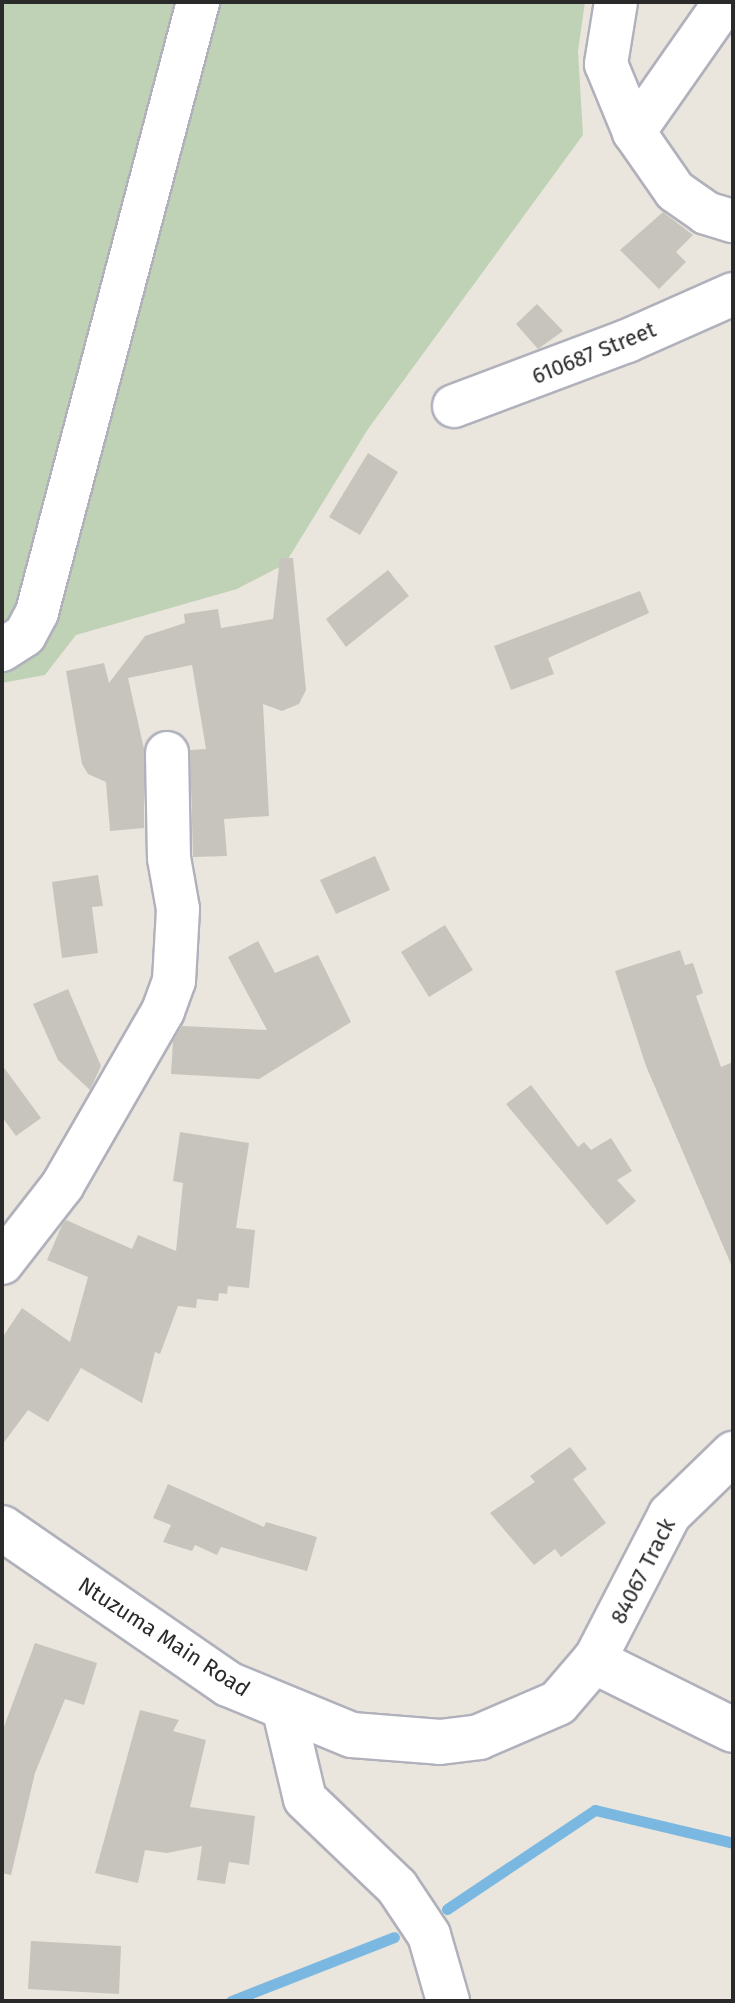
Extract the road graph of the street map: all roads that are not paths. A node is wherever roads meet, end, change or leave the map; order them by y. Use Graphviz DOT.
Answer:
graph roads {
  1 [pos="198,2"];
  2 [pos="616,2"];
  3 [pos="725,2"];
  4 [pos="634,132"];
  5 [pos="733,221"];
  6 [pos="733,294"];
  7 [pos="454,406"];
  8 [pos="2,650"];
  9 [pos="167,753"];
  10 [pos="2,1263"];
  11 [pos="733,1453"];
  12 [pos="2,1528"];
  13 [pos="594,1661"];
  14 [pos="284,1711"];
  15 [pos="733,1730"];
  16 [pos="448,2001"];
  1 -- 8 [label="street"];
  2 -- 4 [label="street"];
  3 -- 4 [label="street"];
  4 -- 5 [label="street"];
  6 -- 7 [label="street, 610687 Street"];
  9 -- 10 [label="street"];
  11 -- 13 [label="street, 84067 Track"];
  12 -- 14 [label="main road, Ntuzuma Main Road"];
  13 -- 14 [label="main road, Ntuzuma Main Road"];
  13 -- 15 [label="main road"];
  14 -- 16 [label="street"];
}
